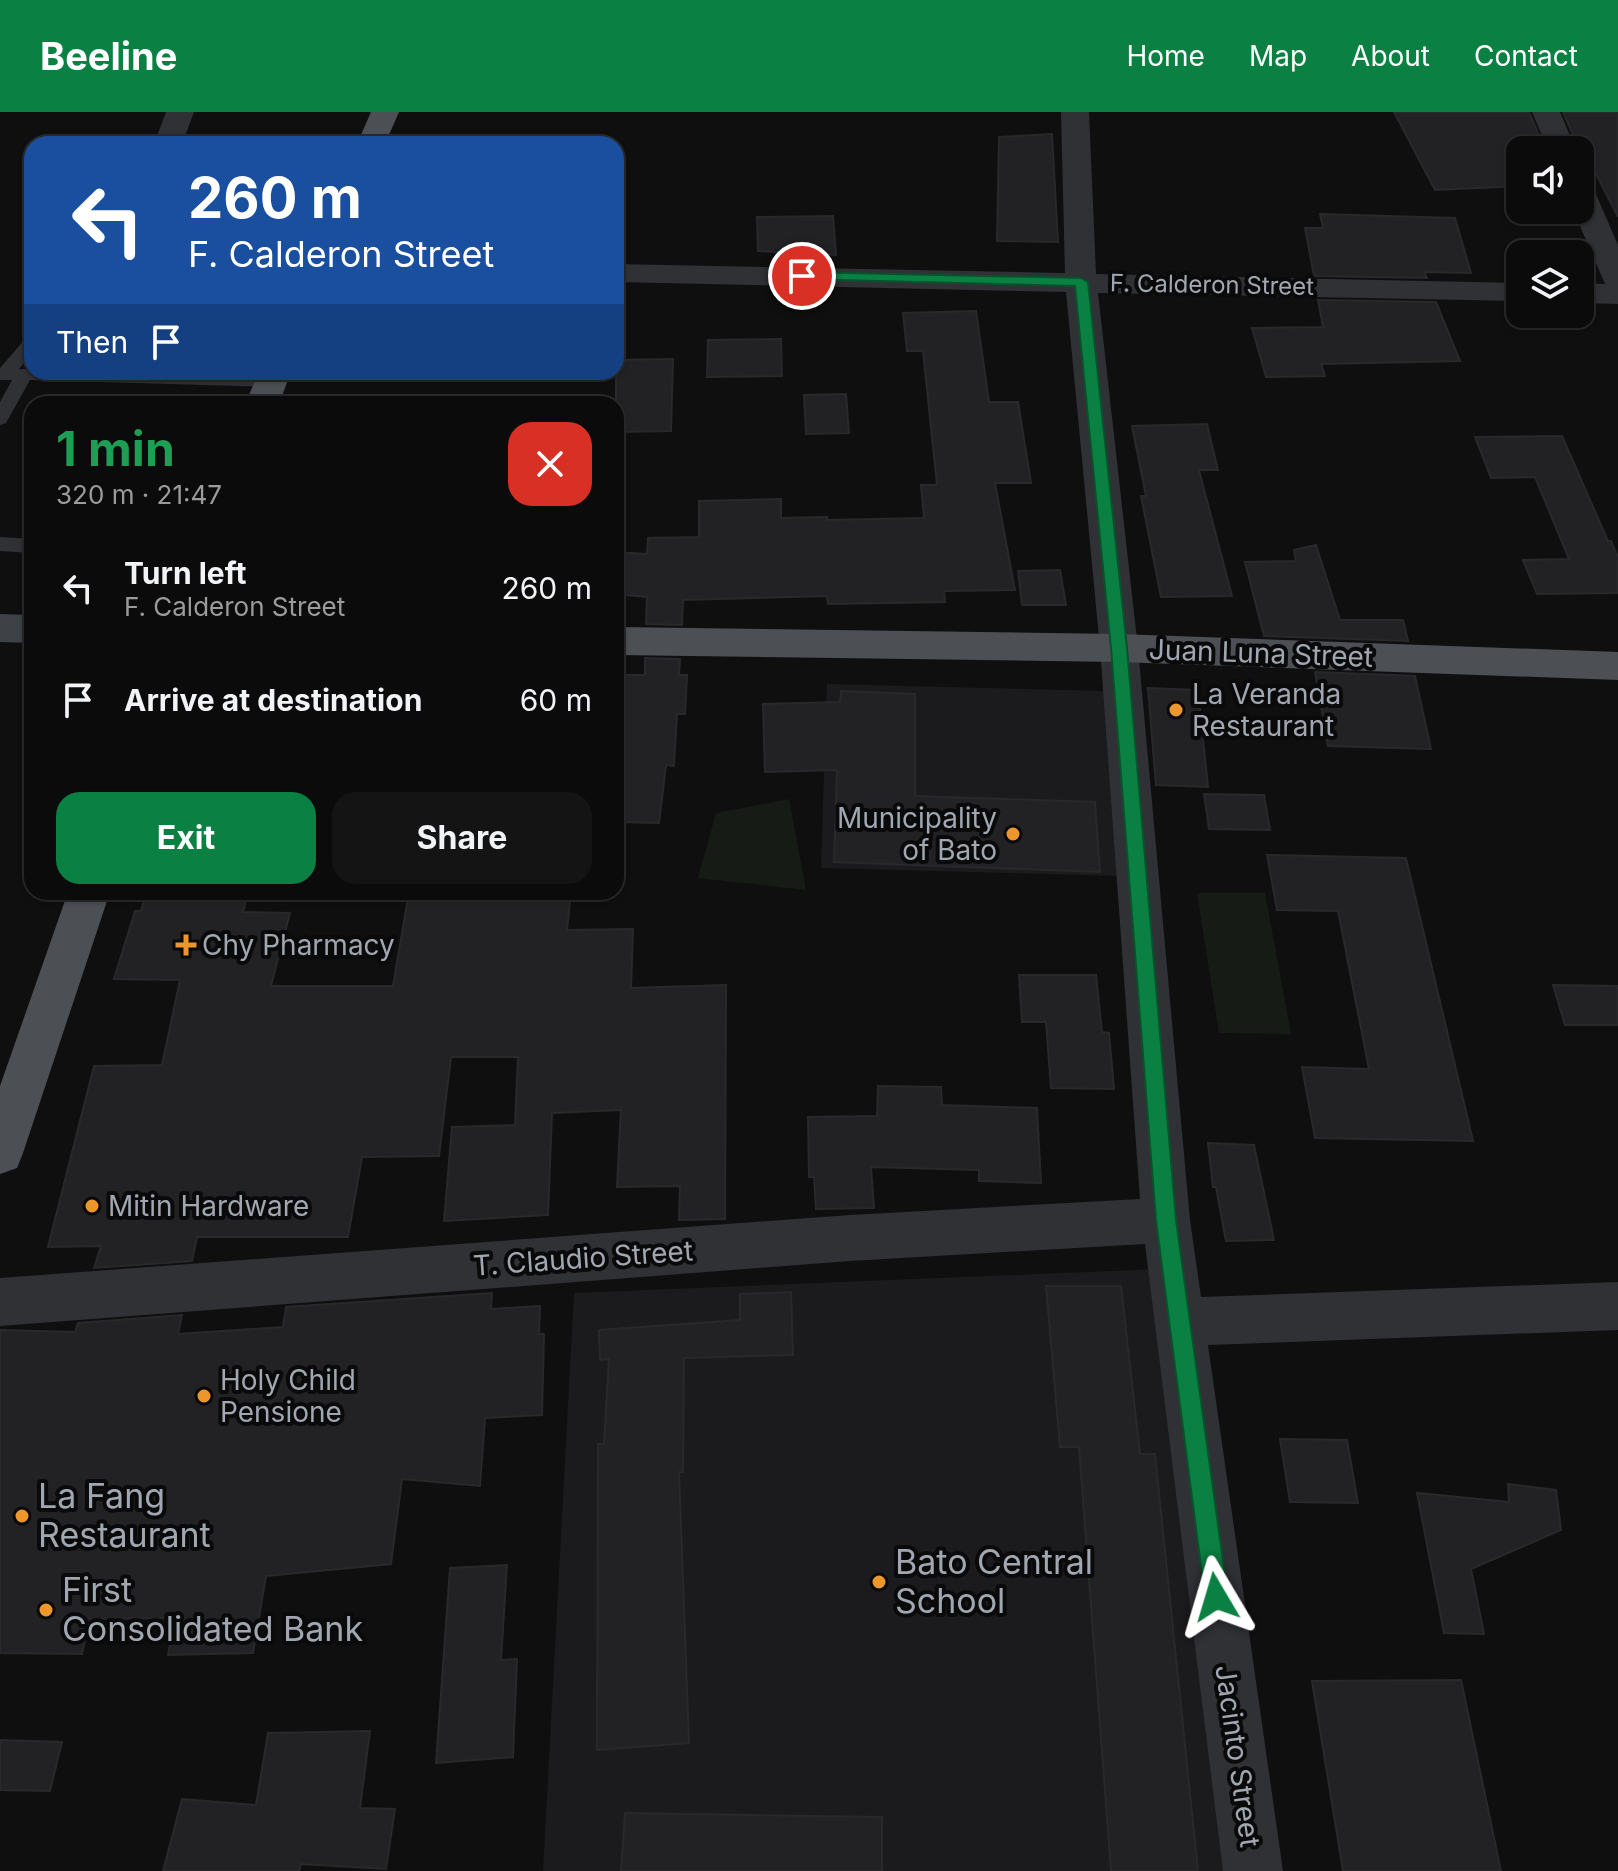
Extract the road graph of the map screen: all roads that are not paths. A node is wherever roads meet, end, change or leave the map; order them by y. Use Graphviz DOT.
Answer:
graph roads {
  1 [pos="180,112"];
  2 [pos="385,112"];
  3 [pos="1075,112"];
  4 [pos="1546,112"];
  5 [pos="171,136"];
  6 [pos="374,136"];
  7 [pos="1556,136"];
  8 [pos="1594,224"];
  9 [pos="624,273"];
  10 [pos="1618,281"];
  11 [pos="1081,282"];
  12 [pos="1506,292"];
  13 [pos="1594,293"];
  14 [pos="1618,294"];
  15 [pos="24,354"];
  16 [pos="10,374"];
  17 [pos="140,380"];
  18 [pos="269,386"];
  19 [pos="0,419"];
  20 [pos="0,544"];
  21 [pos="24,546"];
  22 [pos="0,628"];
  23 [pos="24,629"];
  24 [pos="624,641"];
  25 [pos="1119,648"];
  26 [pos="1618,666"];
  27 [pos="86,900"];
  28 [pos="0,1153"];
  29 [pos="1166,1220"];
  30 [pos="0,1302"];
  31 [pos="1618,1306"];
  32 [pos="1180,1322"];
  33 [pos="1253,1871"];
  1 -- 5 [label="street"];
  2 -- 6 [label="main road"];
  3 -- 11 [label="street, Jacinto Street"];
  4 -- 7 [label="street"];
  8 -- 10 [label="street"];
  9 -- 11 [label="street, F. Calderon Street"];
  11 -- 12 [label="street, F. Calderon Street"];
  11 -- 25 [label="street, Jacinto Street"];
  13 -- 14 [label="street"];
  15 -- 16 [label="lane"];
  16 -- 19 [label="lane"];
  17 -- 18 [label="lane"];
  20 -- 21 [label="lane"];
  22 -- 23 [label="street"];
  24 -- 25 [label="main road, Juan Luna Street"];
  25 -- 26 [label="main road, Juan Luna Street"];
  25 -- 29 [label="street, Jacinto Street"];
  27 -- 28 [label="main road"];
  29 -- 30 [label="street, T. Claudio Street"];
  29 -- 32 [label="street, Jacinto Street"];
  31 -- 32 [label="street"];
  32 -- 33 [label="street, Jacinto Street"];
}
